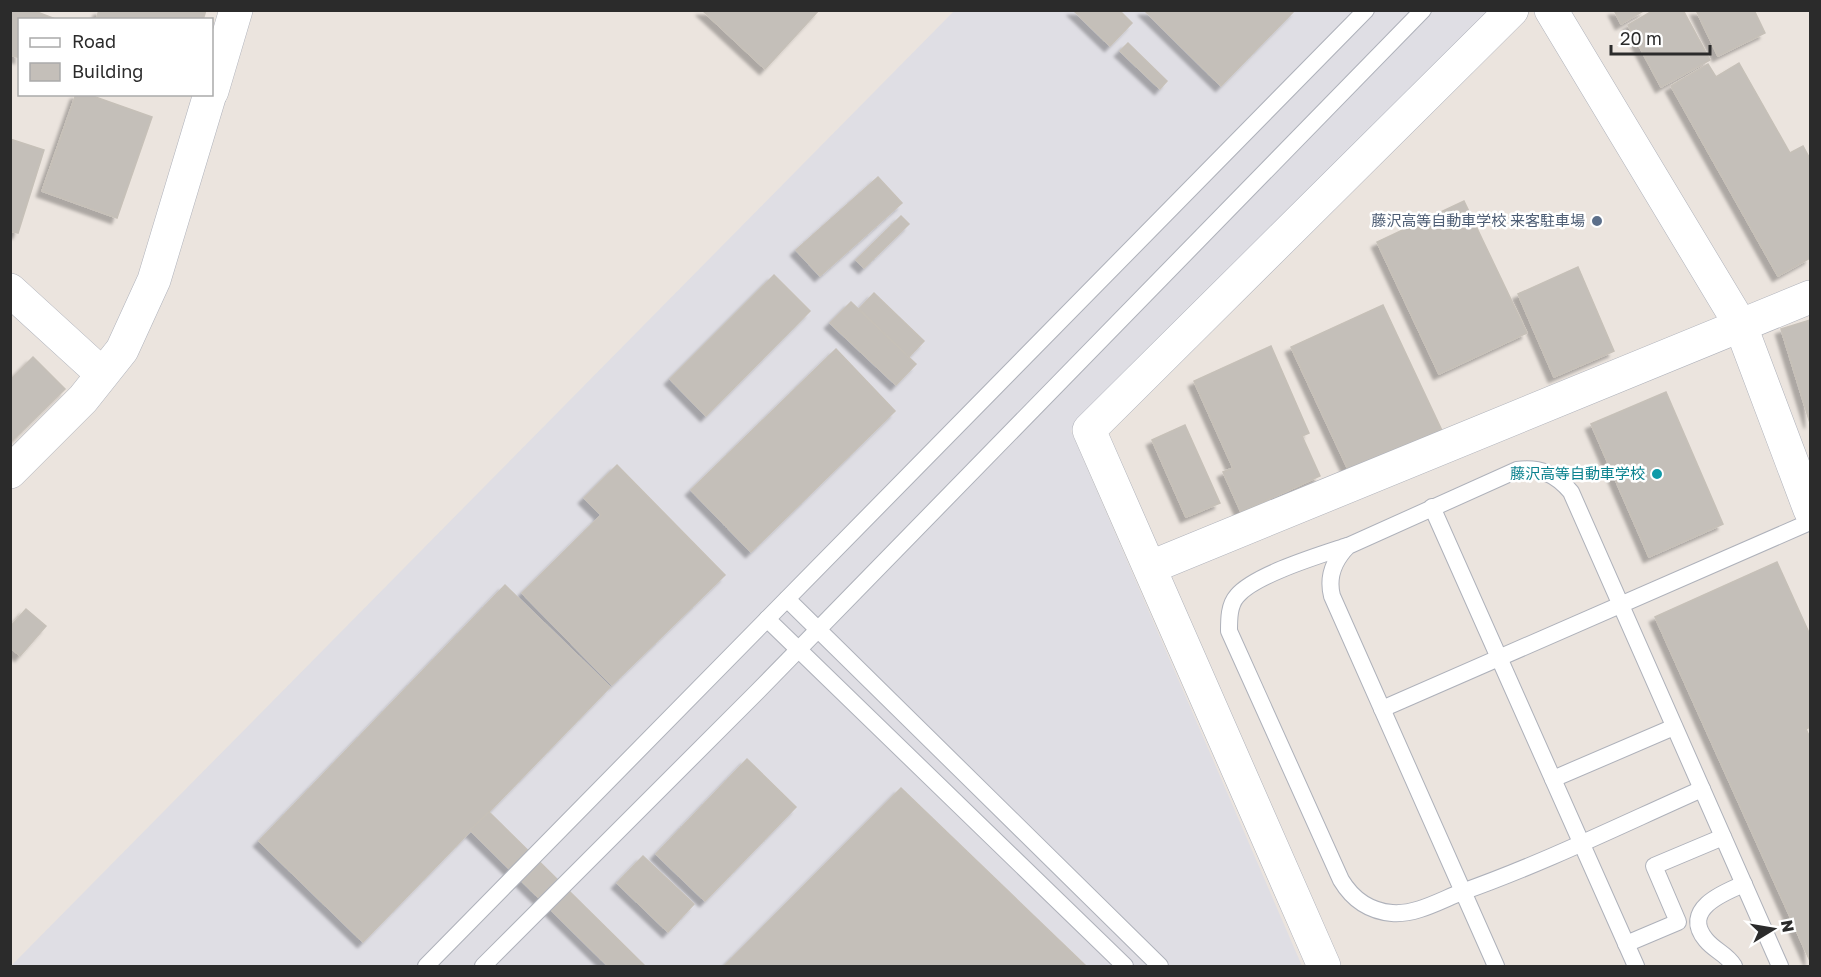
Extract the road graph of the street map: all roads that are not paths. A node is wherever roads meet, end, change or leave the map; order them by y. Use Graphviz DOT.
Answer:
graph roads {
  1 [pos="236,10"];
  2 [pos="1366,10"];
  3 [pos="1423,10"];
  4 [pos="1512,10"];
  5 [pos="1551,10"];
  6 [pos="213,86"];
  7 [pos="210,96"];
  8 [pos="10,290"];
  9 [pos="1810,297"];
  10 [pos="1740,324"];
  11 [pos="102,374"];
  12 [pos="10,472"];
  13 [pos="1432,507"];
  14 [pos="1810,510"];
  15 [pos="1810,522"];
  16 [pos="1348,546"];
  17 [pos="1151,567"];
  18 [pos="787,599"];
  19 [pos="1620,605"];
  20 [pos="767,619"];
  21 [pos="817,629"];
  22 [pos="798,648"];
  23 [pos="1499,658"];
  24 [pos="1382,709"];
  25 [pos="1674,727"];
  26 [pos="1553,780"];
  27 [pos="1702,789"];
  28 [pos="1723,837"];
  29 [pos="1581,843"];
  30 [pos="1744,884"];
  31 [pos="1463,892"];
  32 [pos="1626,944"];
  33 [pos="426,966"];
  34 [pos="483,966"];
  35 [pos="1125,966"];
  36 [pos="1160,966"];
  37 [pos="1324,966"];
  38 [pos="1496,966"];
  39 [pos="1636,966"];
  40 [pos="1734,966"];
  41 [pos="1780,966"];
  1 -- 6 [label="street"];
  2 -- 18 [label="lane"];
  3 -- 21 [label="lane"];
  4 -- 17 [label="street"];
  5 -- 10 [label="street"];
  7 -- 11 [label="street"];
  8 -- 11 [label="street"];
  9 -- 10 [label="street"];
  10 -- 14 [label="street"];
  10 -- 17 [label="street"];
  11 -- 12 [label="street"];
  13 -- 16 [label="lane"];
  13 -- 19 [label="lane"];
  13 -- 23 [label="lane"];
  15 -- 19 [label="lane"];
  16 -- 24 [label="lane"];
  16 -- 31 [label="lane"];
  17 -- 37 [label="street"];
  18 -- 20 [label="lane"];
  18 -- 21 [label="lane"];
  19 -- 23 [label="lane"];
  19 -- 25 [label="lane"];
  20 -- 22 [label="lane"];
  20 -- 33 [label="lane"];
  21 -- 22 [label="lane"];
  21 -- 36 [label="lane"];
  22 -- 34 [label="lane"];
  22 -- 35 [label="lane"];
  23 -- 24 [label="lane"];
  23 -- 26 [label="lane"];
  24 -- 31 [label="lane"];
  25 -- 26 [label="lane"];
  25 -- 27 [label="lane"];
  26 -- 29 [label="lane"];
  27 -- 28 [label="lane"];
  27 -- 29 [label="lane"];
  28 -- 30 [label="lane"];
  28 -- 32 [label="lane"];
  29 -- 31 [label="lane"];
  29 -- 32 [label="lane"];
  30 -- 40 [label="lane"];
  30 -- 41 [label="lane"];
  31 -- 38 [label="lane"];
  32 -- 39 [label="lane"];
}
